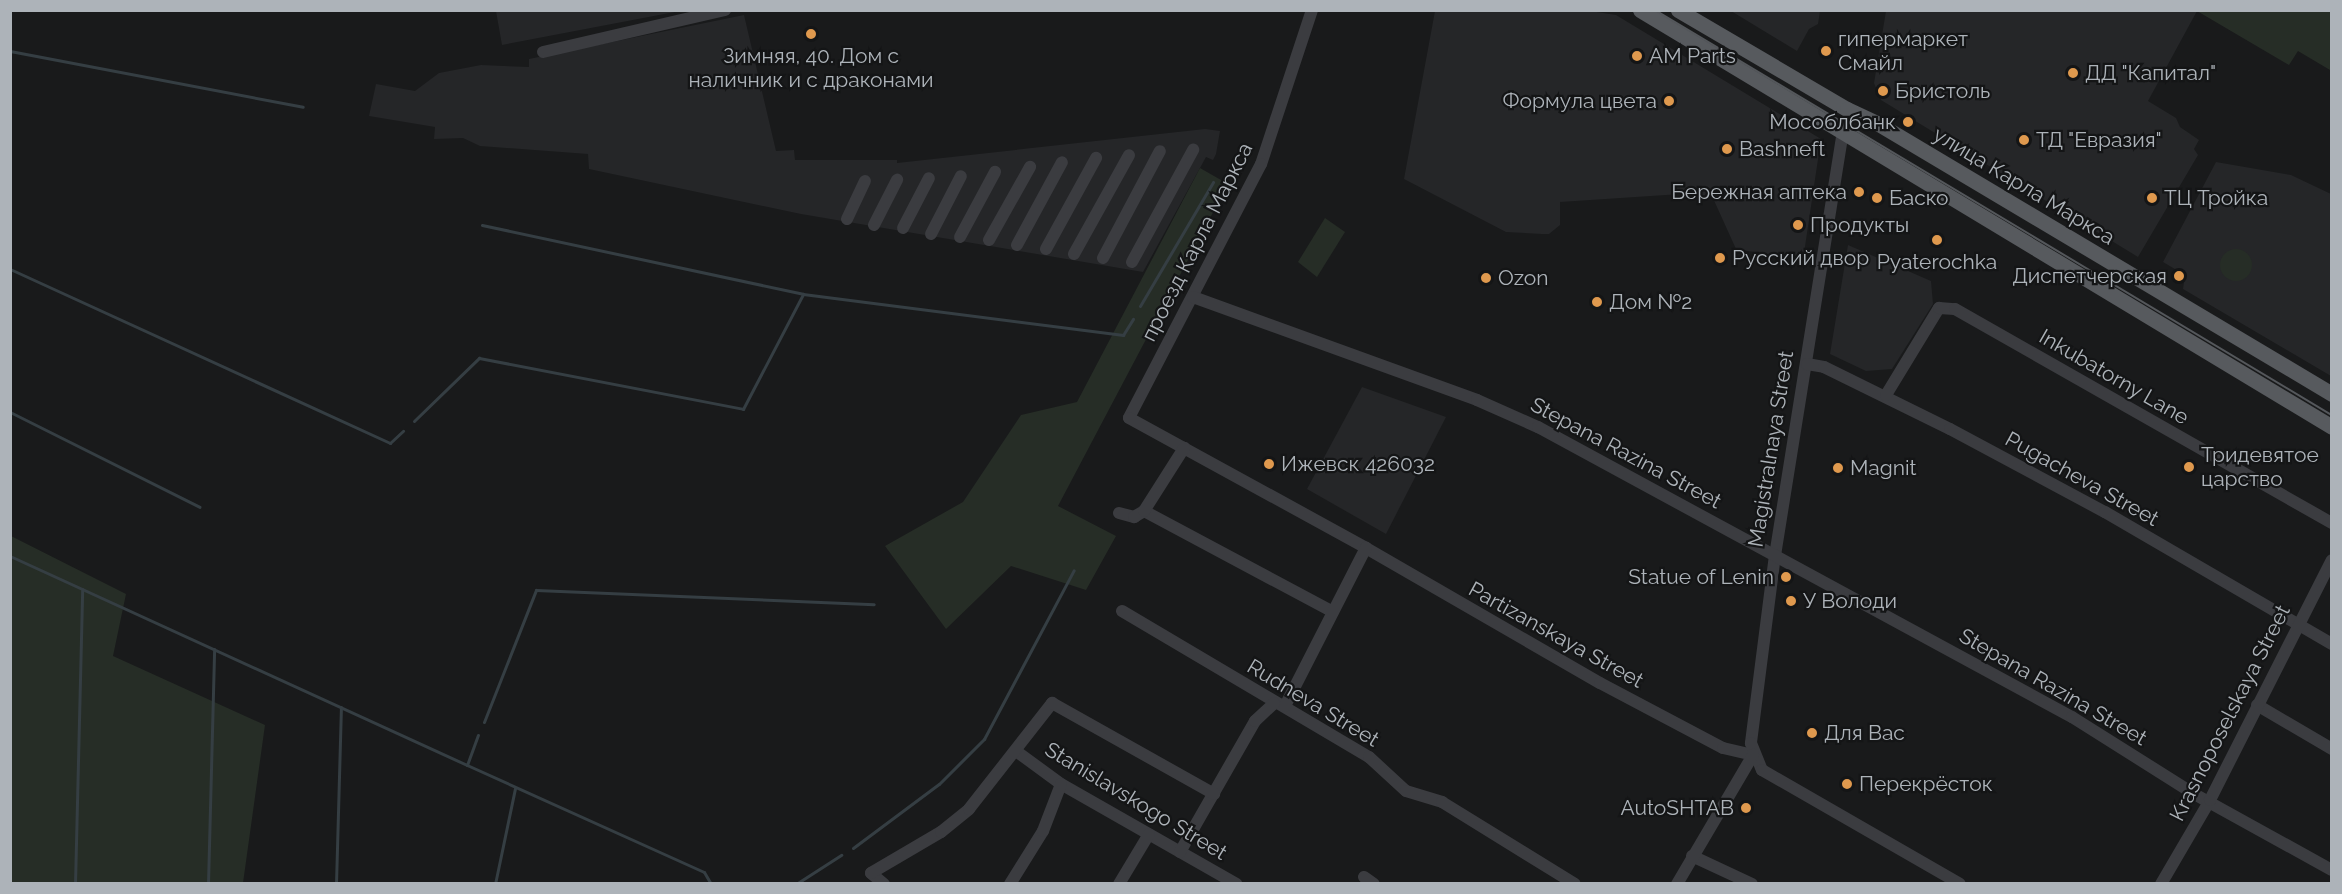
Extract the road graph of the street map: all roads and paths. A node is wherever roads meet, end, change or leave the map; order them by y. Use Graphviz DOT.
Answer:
graph roads {
  1 [pos="725,10"];
  2 [pos="1312,10"];
  3 [pos="1678,10"];
  4 [pos="1640,11"];
  5 [pos="543,52"];
  6 [pos="1847,109"];
  7 [pos="1843,131"];
  8 [pos="1192,150"];
  9 [pos="1160,151"];
  10 [pos="1129,154"];
  11 [pos="1096,158"];
  12 [pos="1062,162"];
  13 [pos="1030,167"];
  14 [pos="995,172"];
  15 [pos="961,176"];
  16 [pos="929,178"];
  17 [pos="897,180"];
  18 [pos="865,181"];
  19 [pos="847,219"];
  20 [pos="874,225"];
  21 [pos="903,228"];
  22 [pos="931,234"];
  23 [pos="960,237"];
  24 [pos="989,240"];
  25 [pos="1017,245"];
  26 [pos="1046,249"];
  27 [pos="1074,254"];
  28 [pos="1103,258"];
  29 [pos="1132,262"];
  30 [pos="1193,297"];
  31 [pos="1807,364"];
  32 [pos="2331,394"];
  33 [pos="1886,395"];
  34 [pos="1129,418"];
  35 [pos="2331,427"];
  36 [pos="1184,448"];
  37 [pos="1144,511"];
  38 [pos="1119,513"];
  39 [pos="2331,523"];
  40 [pos="1366,548"];
  41 [pos="1775,555"];
  42 [pos="2331,560"];
  43 [pos="1122,611"];
  44 [pos="1333,612"];
  45 [pos="2298,625"];
  46 [pos="2331,644"];
  47 [pos="1279,705"];
  48 [pos="2257,705"];
  49 [pos="2331,749"];
  50 [pos="1016,751"];
  51 [pos="1753,755"];
  52 [pos="1061,784"];
  53 [pos="1214,794"];
  54 [pos="2210,800"];
  55 [pos="1149,834"];
  56 [pos="1180,852"];
  57 [pos="1692,856"];
  58 [pos="2331,870"];
  59 [pos="884,884"];
  60 [pos="1010,884"];
  61 [pos="1119,884"];
  62 [pos="1236,884"];
  63 [pos="1575,884"];
  64 [pos="1677,884"];
  65 [pos="1752,884"];
  66 [pos="1960,884"];
  67 [pos="2161,884"];
  1 -- 5 [label="street"];
  2 -- 30 [label="street, проезд Карла Маркса"];
  3 -- 6 [label="main road, улица Карла Маркса"];
  4 -- 7 [label="main road"];
  6 -- 7 [label="main road, Magistralnaya Street"];
  6 -- 32 [label="main road, улица Карла Маркса"];
  7 -- 31 [label="street, Magistralnaya Street"];
  7 -- 35 [label="main road"];
  8 -- 29 [label="street"];
  9 -- 28 [label="street"];
  10 -- 27 [label="street"];
  11 -- 26 [label="street"];
  12 -- 25 [label="street"];
  13 -- 24 [label="street"];
  14 -- 23 [label="street"];
  15 -- 22 [label="street"];
  16 -- 21 [label="street"];
  17 -- 20 [label="street"];
  18 -- 19 [label="street"];
  30 -- 34 [label="street, проезд Карла Маркса"];
  30 -- 41 [label="street, Stepana Razina Street"];
  31 -- 33 [label="street, Pugacheva Street"];
  31 -- 41 [label="street, Magistralnaya Street"];
  33 -- 39 [label="street, Inkubatorny Lane"];
  33 -- 45 [label="street, Pugacheva Street"];
  34 -- 36 [label="street, Partizanskaya Street"];
  36 -- 37 [label="street"];
  36 -- 40 [label="street, Partizanskaya Street"];
  37 -- 38 [label="street"];
  37 -- 44 [label="street"];
  40 -- 44 [label="street"];
  40 -- 51 [label="street, Partizanskaya Street"];
  41 -- 51 [label="street, Magistralnaya Street"];
  41 -- 54 [label="street, Stepana Razina Street"];
  42 -- 45 [label="street, Krasnoposelskaya Street"];
  43 -- 47 [label="street, Rudneva Street"];
  44 -- 47 [label="street"];
  45 -- 46 [label="street, Pugacheva Street"];
  45 -- 48 [label="street, Krasnoposelskaya Street"];
  47 -- 53 [label="street"];
  47 -- 63 [label="street, Rudneva Street"];
  48 -- 49 [label="street"];
  48 -- 54 [label="street, Krasnoposelskaya Street"];
  50 -- 52 [label="street, Stanislavskogo Street"];
  50 -- 53 [label="street"];
  50 -- 59 [label="street"];
  51 -- 57 [label="street"];
  51 -- 66 [label="street"];
  52 -- 55 [label="street, Stanislavskogo Street"];
  52 -- 60 [label="street"];
  53 -- 56 [label="street"];
  54 -- 58 [label="street, Stepana Razina Street"];
  54 -- 67 [label="street, Krasnoposelskaya Street"];
  55 -- 56 [label="street, Stanislavskogo Street"];
  55 -- 61 [label="street"];
  56 -- 62 [label="street, Stanislavskogo Street"];
  57 -- 64 [label="street"];
  57 -- 65 [label="street"];
}
